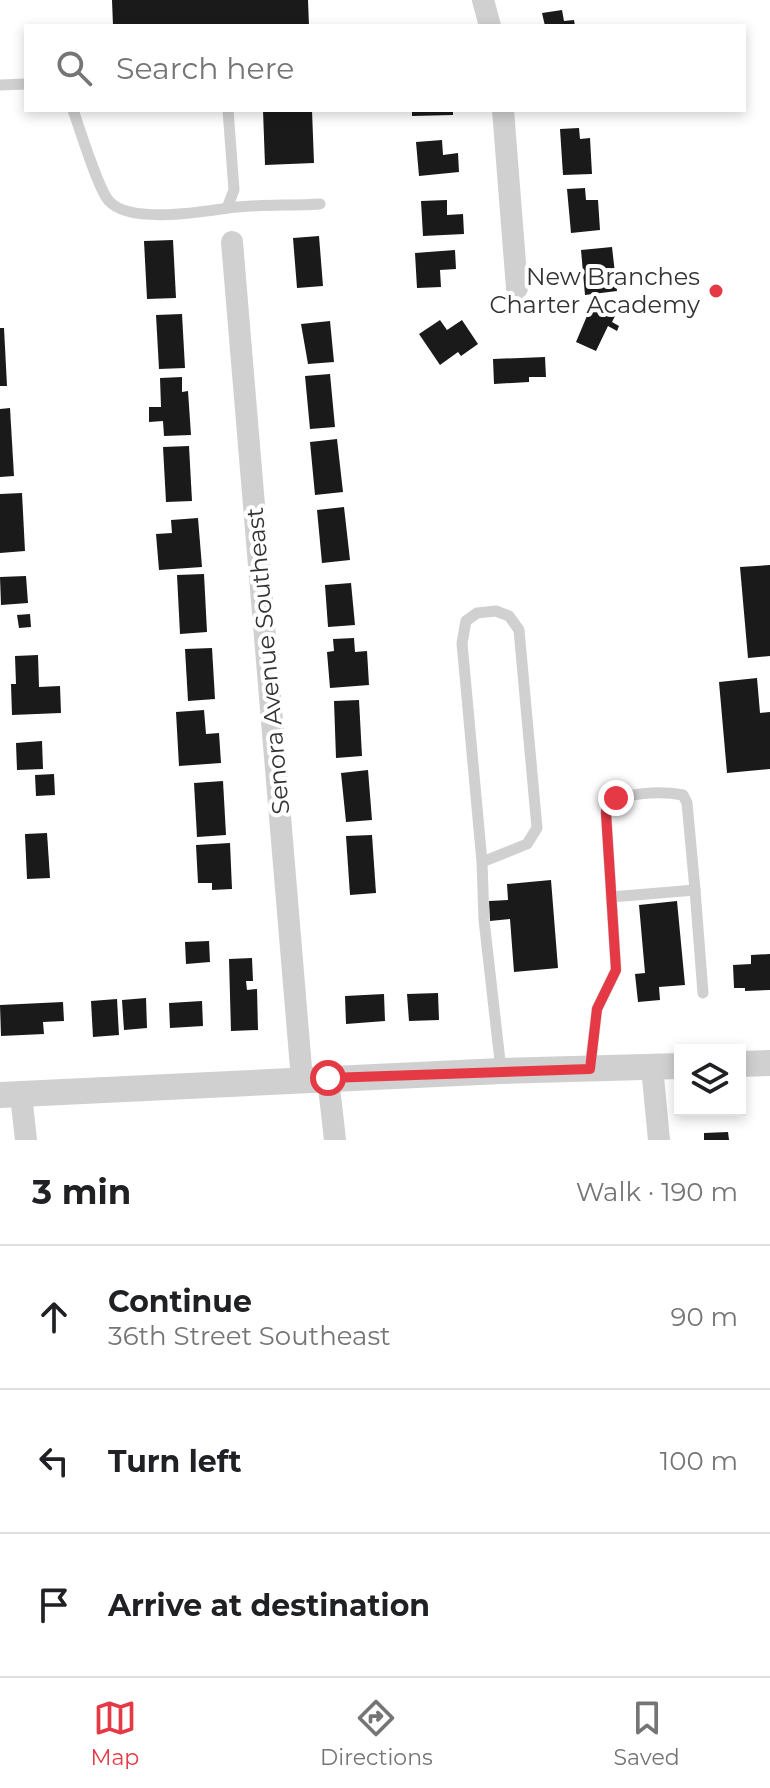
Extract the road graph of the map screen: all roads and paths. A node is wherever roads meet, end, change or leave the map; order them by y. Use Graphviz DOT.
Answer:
graph roads {
  1 [pos="483,0"];
  2 [pos="489,24"];
  3 [pos="24,84"];
  4 [pos="0,85"];
  5 [pos="74,112"];
  6 [pos="228,112"];
  7 [pos="503,112"];
  8 [pos="320,204"];
  9 [pos="227,208"];
  10 [pos="232,242"];
  11 [pos="517,288"];
  12 [pos="482,862"];
  13 [pos="695,890"];
  14 [pos="611,897"];
  15 [pos="703,993"];
  16 [pos="770,1063"];
  17 [pos="746,1064"];
  18 [pos="674,1066"];
  19 [pos="652,1067"];
  20 [pos="590,1069"];
  21 [pos="501,1071"];
  22 [pos="315,1079"];
  23 [pos="10,1095"];
  24 [pos="26,1140"];
  25 [pos="335,1140"];
  26 [pos="659,1140"];
  1 -- 2 [label="street"];
  3 -- 4 [label="lane"];
  5 -- 9 [label="lane"];
  6 -- 9 [label="lane"];
  7 -- 11 [label="street"];
  8 -- 9 [label="lane"];
  10 -- 22 [label="street, Senora Avenue Southeast"];
  12 -- 12 [label="lane"];
  12 -- 21 [label="lane"];
  13 -- 14 [label="lane"];
  13 -- 14 [label="lane"];
  13 -- 15 [label="lane"];
  14 -- 20 [label="lane"];
  16 -- 17 [label="street"];
  18 -- 19 [label="street"];
  19 -- 20 [label="street"];
  19 -- 26 [label="street"];
  20 -- 21 [label="street"];
  21 -- 22 [label="street"];
  22 -- 23 [label="street"];
  22 -- 25 [label="street, Senora Avenue Southeast"];
  23 -- 24 [label="street"];
}
